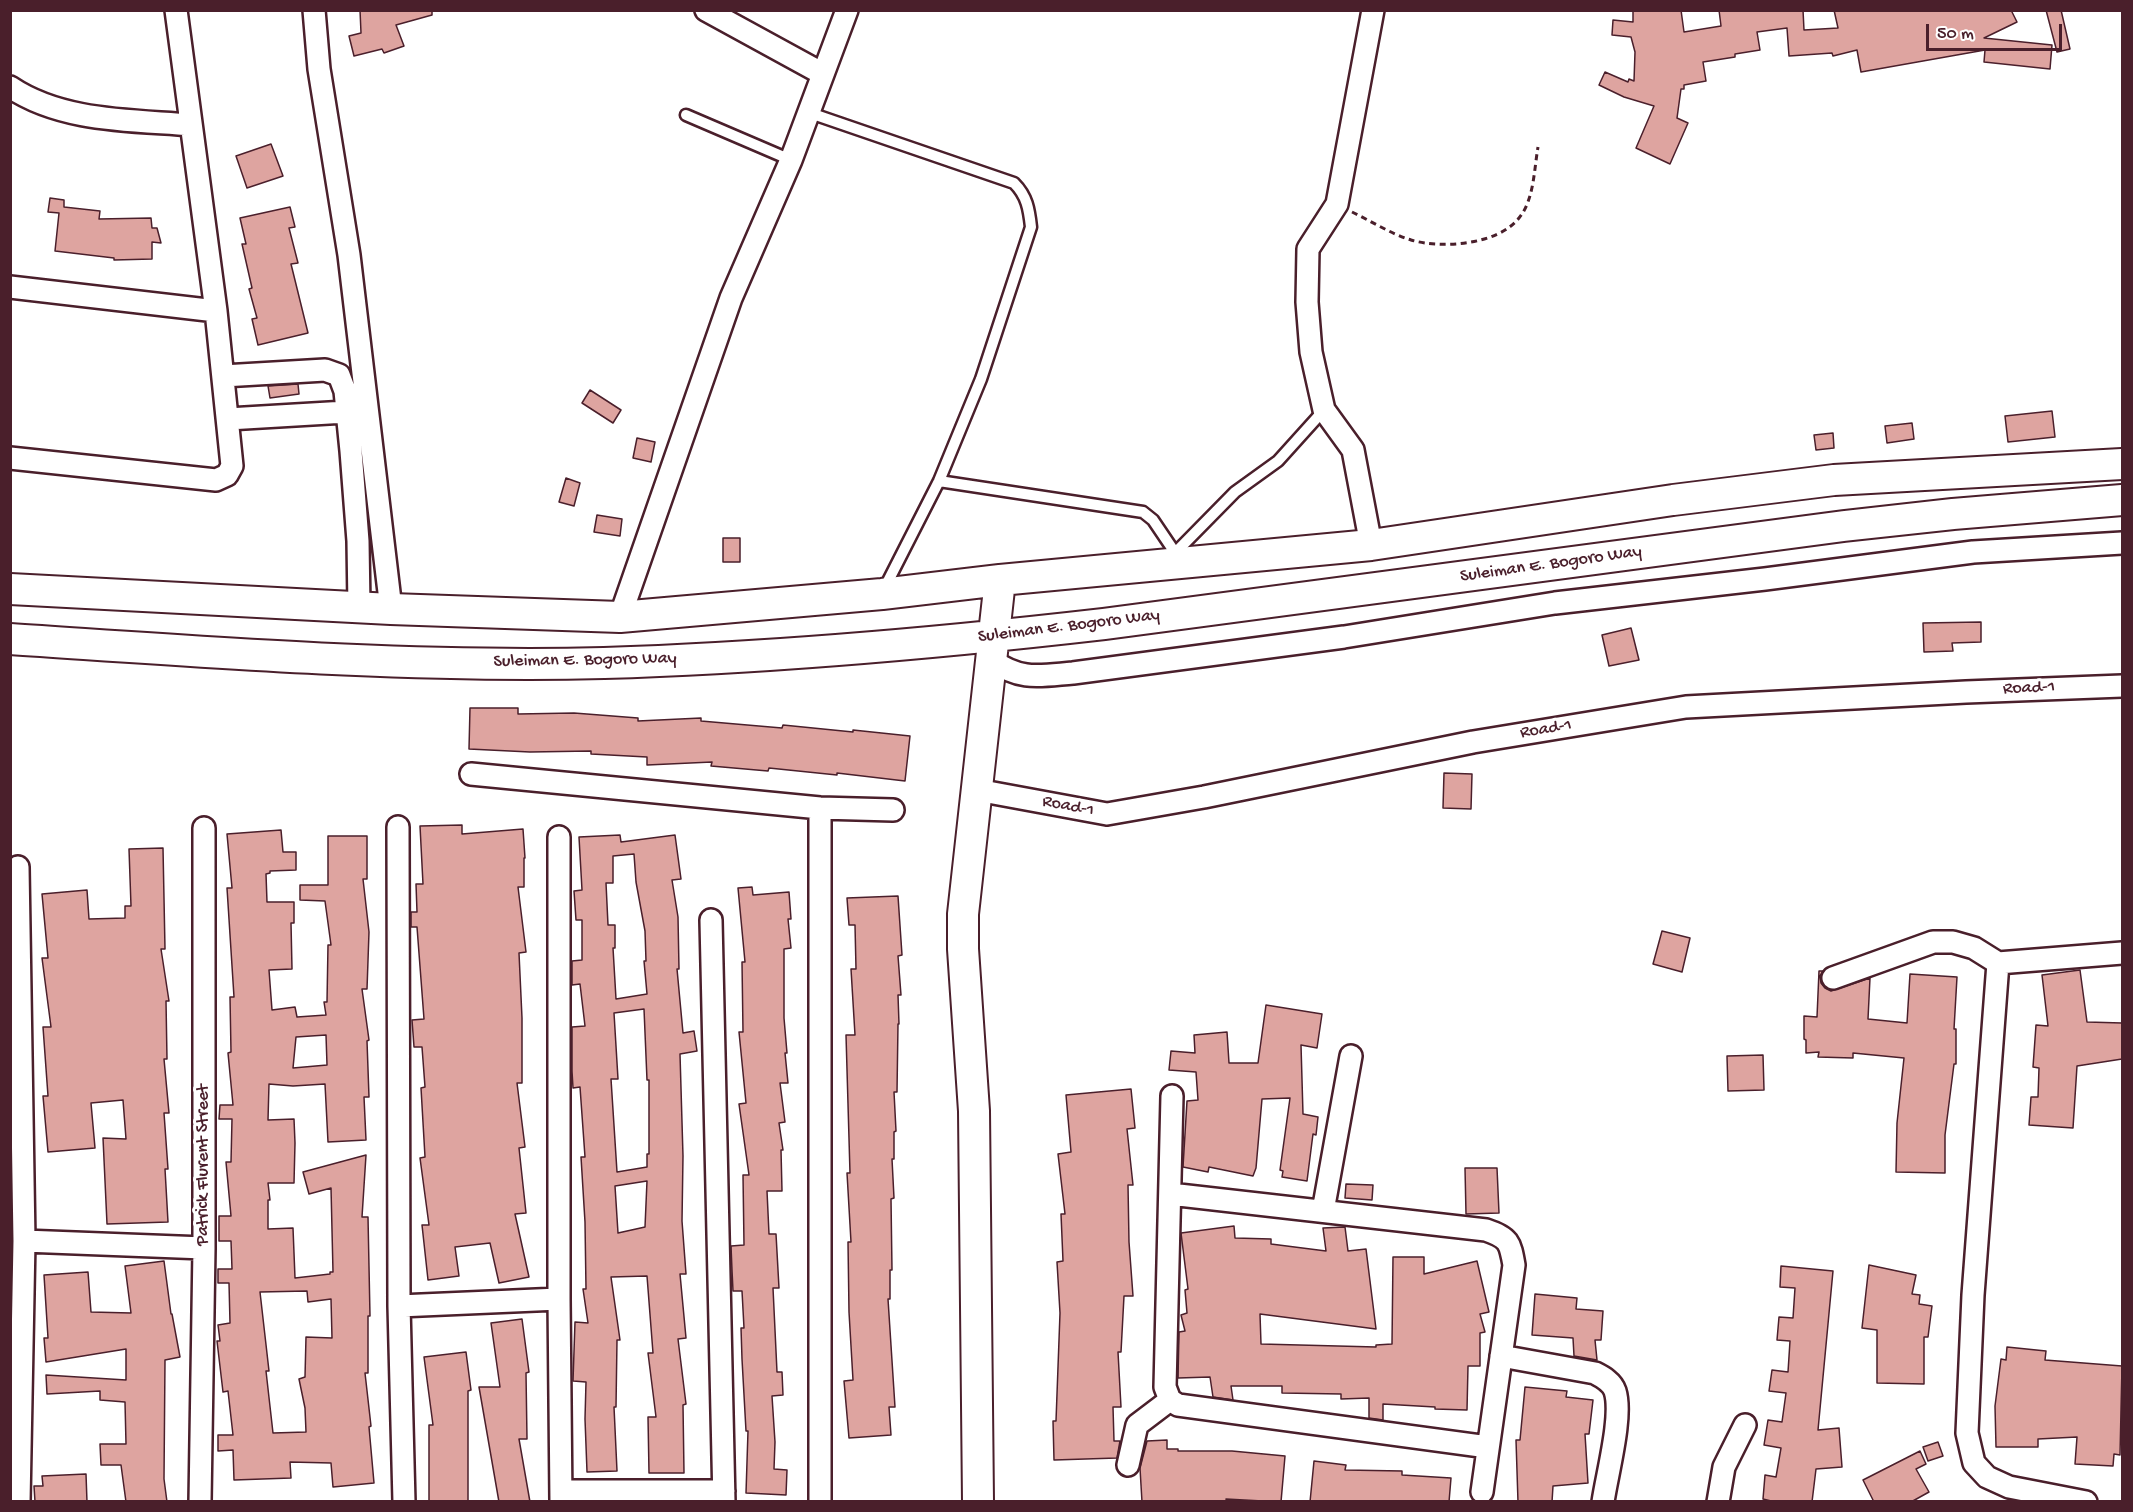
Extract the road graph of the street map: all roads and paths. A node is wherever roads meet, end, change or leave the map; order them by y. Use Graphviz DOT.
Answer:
graph roads {
  1 [pos="176,10"];
  2 [pos="314,10"];
  3 [pos="706,10"];
  4 [pos="847,10"];
  5 [pos="1373,10"];
  6 [pos="823,74"];
  7 [pos="10,87"];
  8 [pos="810,113"];
  9 [pos="686,115"];
  10 [pos="191,126"];
  11 [pos="1538,147"];
  12 [pos="791,160"];
  13 [pos="1337,204"];
  14 [pos="10,287"];
  15 [pos="216,311"];
  16 [pos="223,376"];
  17 [pos="1324,410"];
  18 [pos="346,412"];
  19 [pos="228,420"];
  20 [pos="10,458"];
  21 [pos="2122,464"];
  22 [pos="939,481"];
  23 [pos="2122,500"];
  24 [pos="2122,543"];
  25 [pos="1371,545"];
  26 [pos="1178,558"];
  27 [pos="1000,580"];
  28 [pos="10,589"];
  29 [pos="882,594"];
  30 [pos="359,607"];
  31 [pos="391,609"];
  32 [pos="620,617"];
  33 [pos="10,639"];
  34 [pos="992,649"];
  35 [pos="2122,686"];
  36 [pos="471,774"];
  37 [pos="977,790"];
  38 [pos="820,807"];
  39 [pos="893,810"];
  40 [pos="398,827"];
  41 [pos="204,828"];
  42 [pos="559,837"];
  43 [pos="18,867"];
  44 [pos="711,920"];
  45 [pos="2122,953"];
  46 [pos="1998,963"];
  47 [pos="1833,978"];
  48 [pos="1351,1056"];
  49 [pos="1172,1096"];
  50 [pos="1170,1194"];
  51 [pos="1323,1211"];
  52 [pos="24,1241"];
  53 [pos="204,1248"];
  54 [pos="559,1299"];
  55 [pos="399,1306"];
  56 [pos="1501,1356"];
  57 [pos="1170,1400"];
  58 [pos="1745,1425"];
  59 [pos="1488,1448"];
  60 [pos="1128,1465"];
  61 [pos="1482,1492"];
  62 [pos="561,1496"];
  63 [pos="724,1496"];
  64 [pos="2077,1500"];
  65 [pos="19,1502"];
  66 [pos="200,1502"];
  67 [pos="404,1502"];
  68 [pos="820,1502"];
  69 [pos="978,1502"];
  70 [pos="1603,1502"];
  71 [pos="1718,1502"];
  1 -- 10 [label="street"];
  2 -- 31 [label="street"];
  3 -- 6 [label="street"];
  4 -- 6 [label="street"];
  5 -- 13 [label="street"];
  6 -- 8 [label="street"];
  7 -- 10 [label="street"];
  8 -- 12 [label="street"];
  8 -- 22 [label="lane"];
  9 -- 12 [label="lane"];
  10 -- 15 [label="street"];
  11 -- 13 [label="path"];
  12 -- 32 [label="street"];
  13 -- 17 [label="street"];
  14 -- 15 [label="street"];
  15 -- 16 [label="street"];
  16 -- 18 [label="street"];
  16 -- 19 [label="street"];
  17 -- 25 [label="street"];
  17 -- 26 [label="lane"];
  18 -- 19 [label="street"];
  18 -- 30 [label="street"];
  19 -- 20 [label="street"];
  21 -- 25 [label="street"];
  22 -- 26 [label="lane"];
  22 -- 29 [label="lane"];
  23 -- 34 [label="street, Suleiman E. Bogoro Way"];
  24 -- 34 [label="street"];
  25 -- 26 [label="street"];
  26 -- 27 [label="street"];
  27 -- 29 [label="street"];
  27 -- 34 [label="street"];
  28 -- 30 [label="street"];
  29 -- 32 [label="street"];
  30 -- 31 [label="street"];
  31 -- 32 [label="street"];
  33 -- 34 [label="street, Suleiman E. Bogoro Way"];
  34 -- 37 [label="street"];
  35 -- 37 [label="street, Road-1"];
  36 -- 38 [label="street"];
  37 -- 69 [label="street"];
  38 -- 39 [label="street"];
  38 -- 68 [label="street"];
  40 -- 55 [label="street"];
  41 -- 53 [label="street, Patrick Flurent Street"];
  42 -- 54 [label="street"];
  43 -- 52 [label="street"];
  44 -- 63 [label="street"];
  45 -- 46 [label="street"];
  46 -- 47 [label="street"];
  46 -- 64 [label="street"];
  48 -- 51 [label="street"];
  49 -- 50 [label="street"];
  50 -- 51 [label="street"];
  50 -- 57 [label="street"];
  51 -- 56 [label="street"];
  52 -- 53 [label="street"];
  52 -- 65 [label="street"];
  53 -- 66 [label="street, Patrick Flurent Street"];
  54 -- 55 [label="street"];
  54 -- 62 [label="street"];
  55 -- 67 [label="street"];
  56 -- 59 [label="street"];
  56 -- 70 [label="street"];
  57 -- 59 [label="street"];
  57 -- 60 [label="street"];
  58 -- 71 [label="street"];
  59 -- 61 [label="street"];
  62 -- 63 [label="street"];
}
